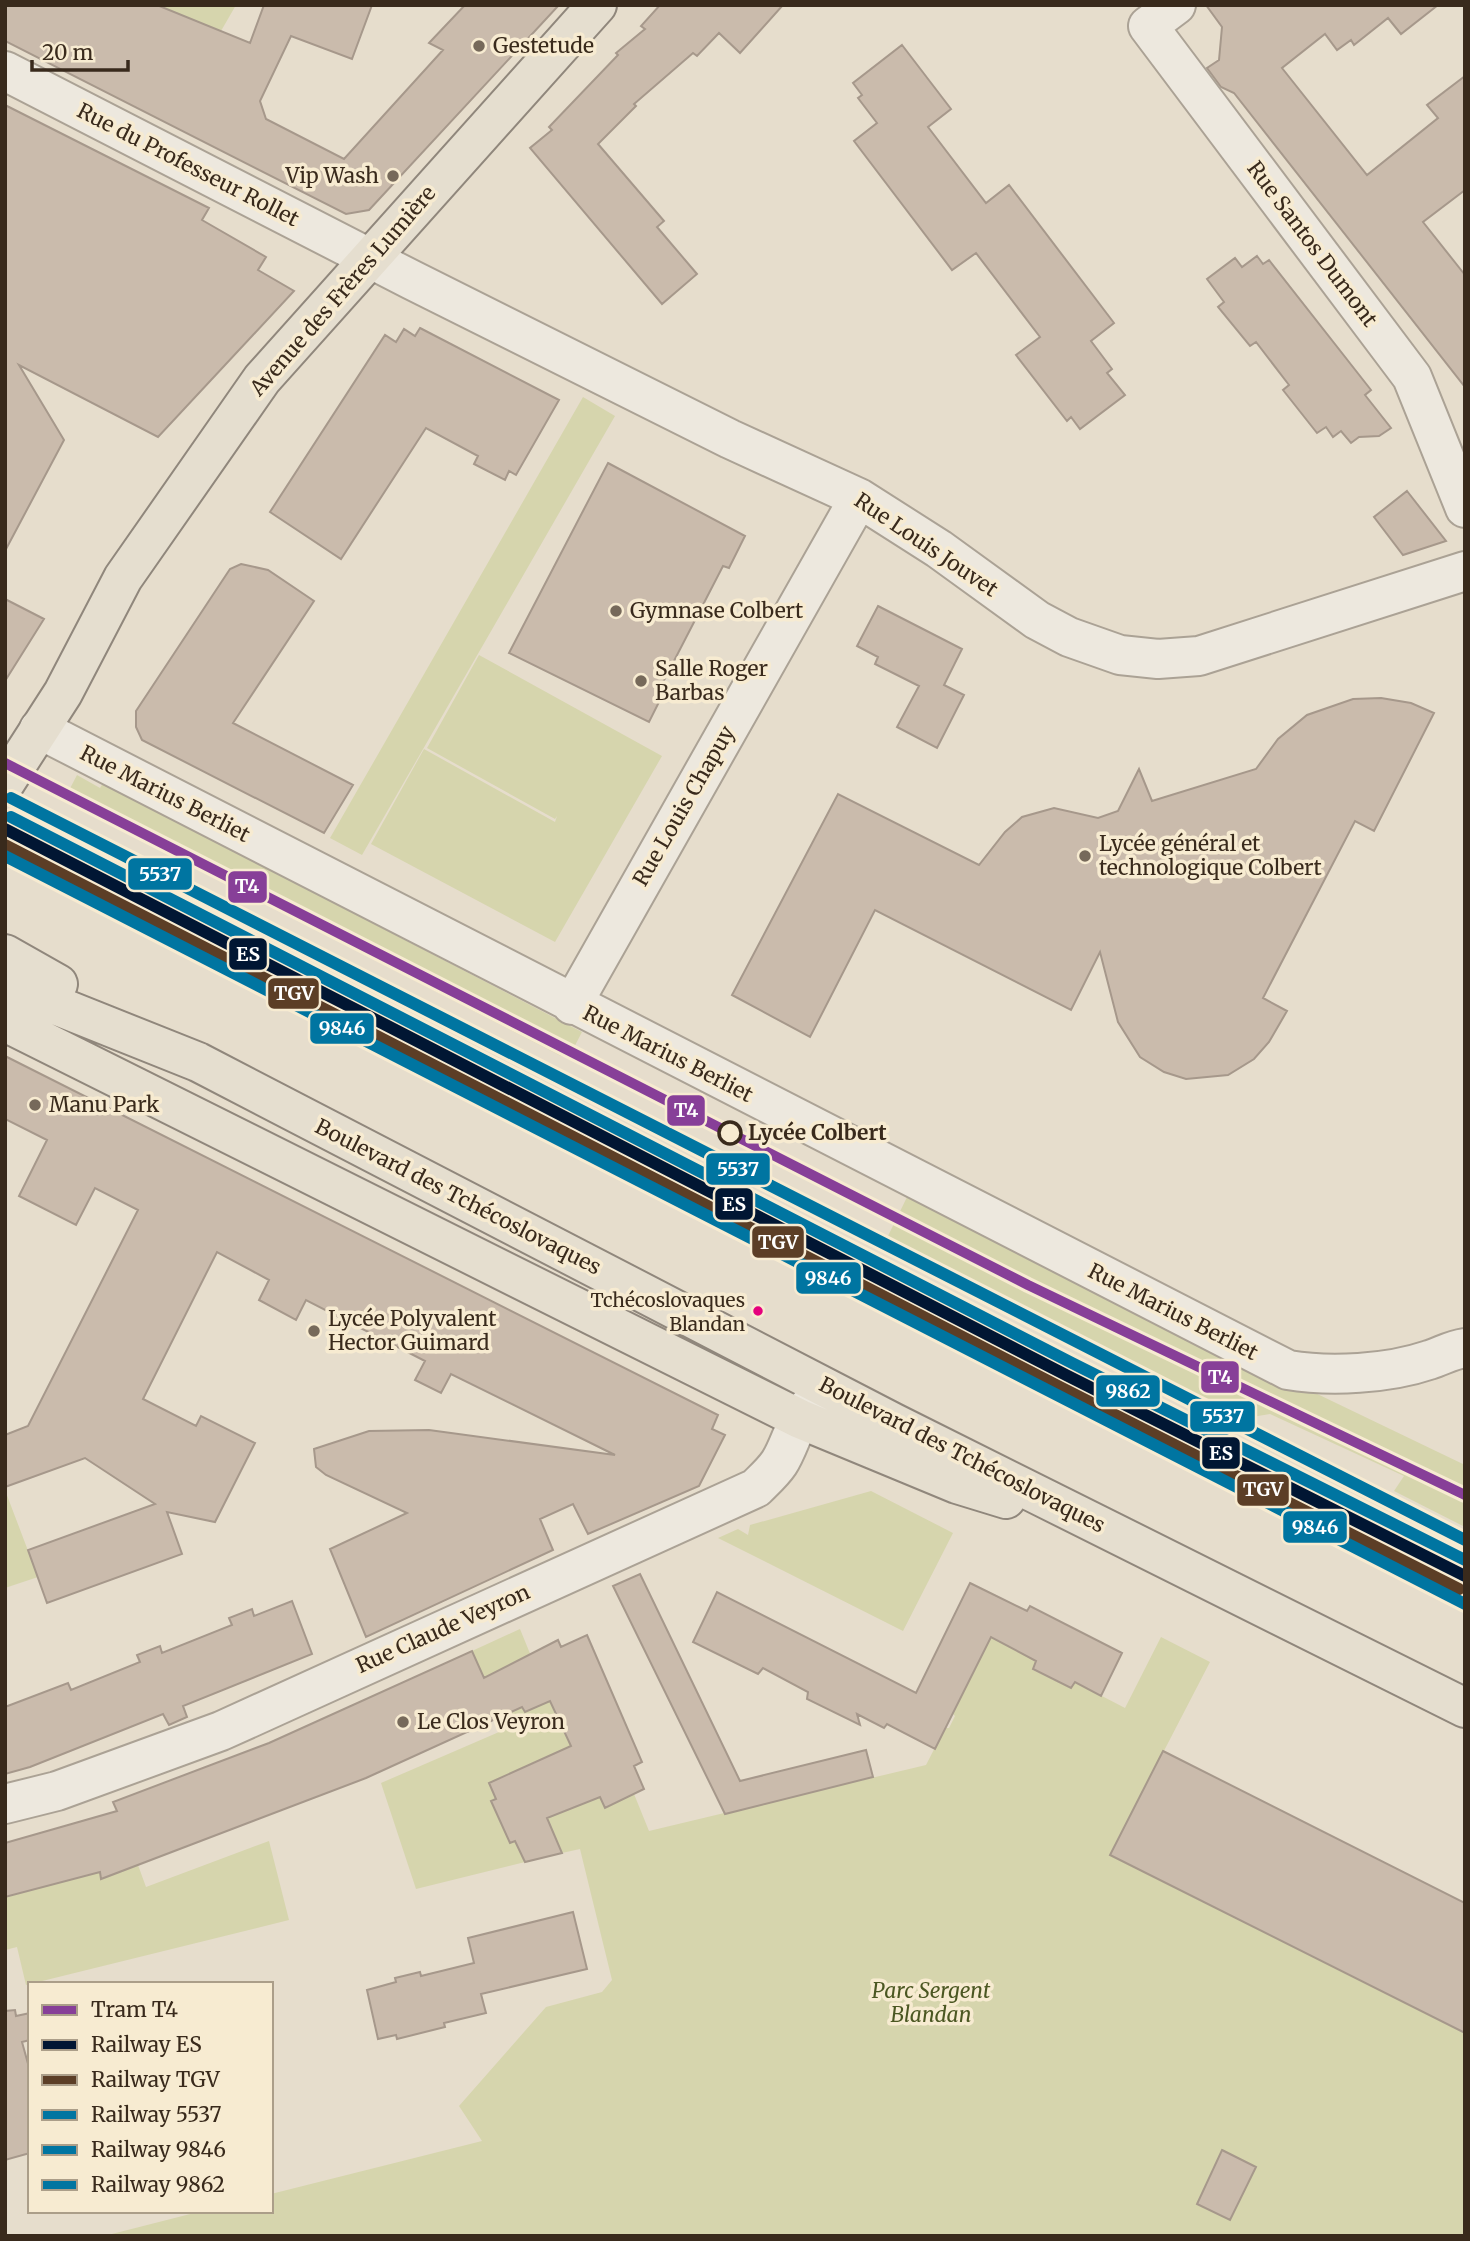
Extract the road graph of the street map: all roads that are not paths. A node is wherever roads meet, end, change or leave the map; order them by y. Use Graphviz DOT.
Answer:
graph roads {
  1 [pos="597,5"];
  2 [pos="1176,5"];
  3 [pos="5,71"];
  4 [pos="370,259"];
  5 [pos="859,498"];
  6 [pos="1465,508"];
  7 [pos="1465,571"];
  8 [pos="35,735"];
  9 [pos="5,783"];
  10 [pos="5,954"];
  11 [pos="5,985"];
  12 [pos="572,1005"];
  13 [pos="5,1022"];
  14 [pos="198,1062"];
  15 [pos="1465,1348"];
  16 [pos="836,1392"];
  17 [pos="800,1419"];
  18 [pos="1128,1538"];
  19 [pos="1465,1708"];
  20 [pos="5,1804"];
  1 -- 4 [label="main road, Avenue des Frères Lumière"];
  2 -- 6 [label="street, Rue Santos Dumont"];
  3 -- 4 [label="street, Rue du Professeur Rollet"];
  4 -- 5 [label="street, Rue Louis Jouvet"];
  4 -- 8 [label="main road, Avenue des Frères Lumière"];
  5 -- 7 [label="street, Rue Louis Jouvet"];
  5 -- 12 [label="street, Rue Louis Chapuy"];
  8 -- 9 [label="main road, Avenue des Frères Lumière"];
  8 -- 12 [label="street, Rue Marius Berliet"];
  10 -- 14 [label="main road"];
  11 -- 14 [label="main road, Boulevard des Tchécoslovaques"];
  12 -- 15 [label="street, Rue Marius Berliet"];
  13 -- 17 [label="main road, Boulevard des Tchécoslovaques"];
  14 -- 16 [label="main road, Boulevard des Tchécoslovaques"];
  16 -- 17 [label="street, Rue Claude Veyron"];
  16 -- 18 [label="main road, Boulevard des Tchécoslovaques"];
  17 -- 18 [label="main road, Boulevard des Tchécoslovaques"];
  17 -- 20 [label="street, Rue Claude Veyron"];
  18 -- 19 [label="main road, Boulevard des Tchécoslovaques"];
}
